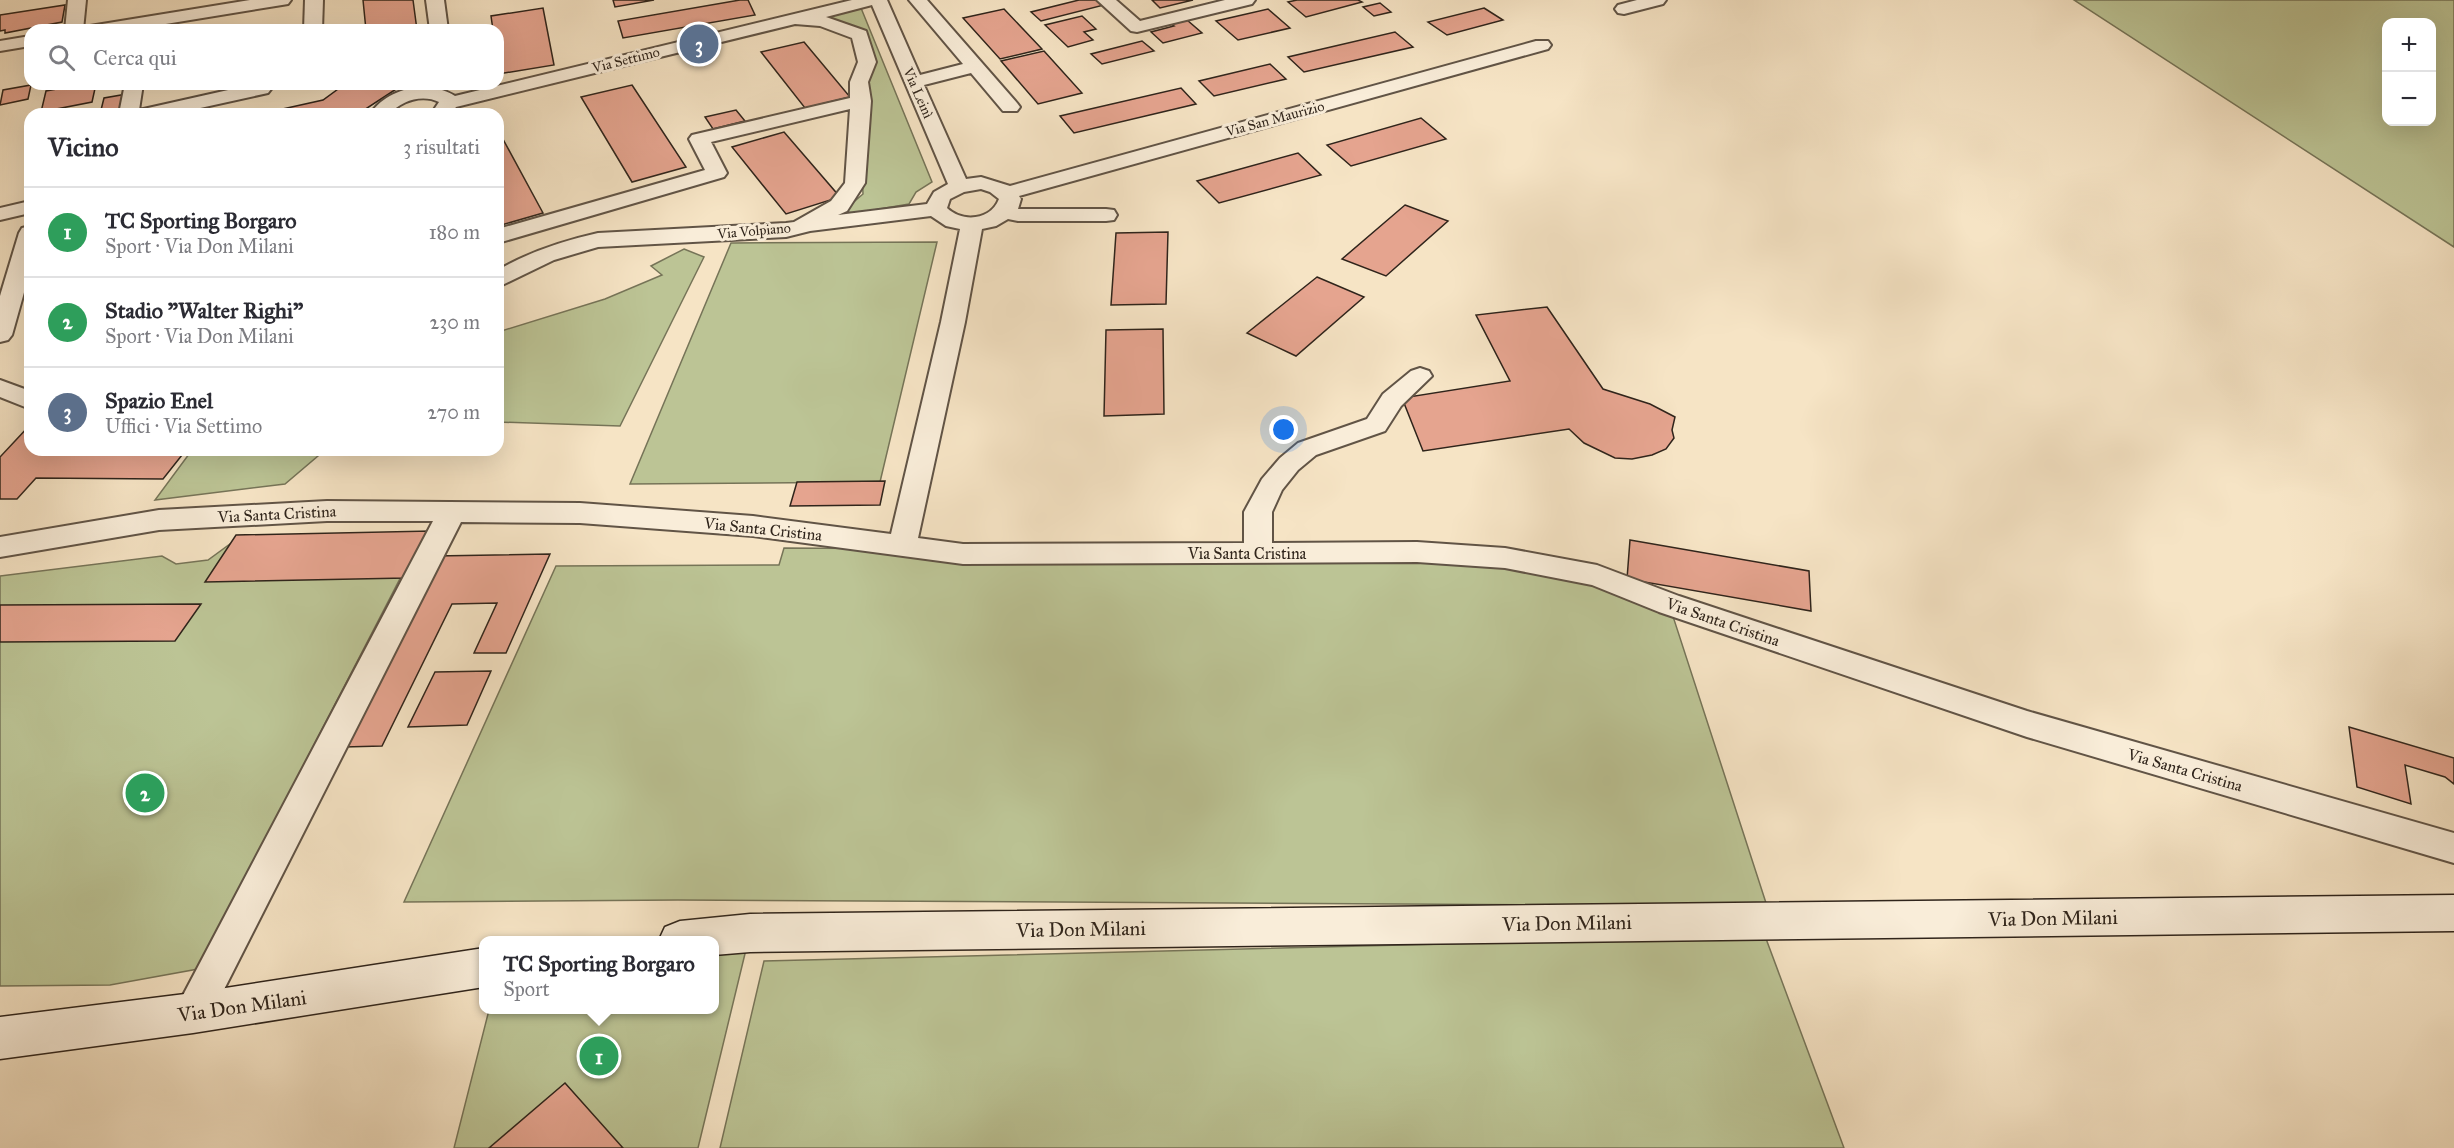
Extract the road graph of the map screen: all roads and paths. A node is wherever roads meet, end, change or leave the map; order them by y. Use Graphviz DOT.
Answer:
graph roads {
  1 [pos="77,0"];
  2 [pos="282,0"];
  3 [pos="314,0"];
  4 [pos="435,0"];
  5 [pos="873,0"];
  6 [pos="878,0"];
  7 [pos="918,0"];
  8 [pos="1106,0"];
  9 [pos="1246,0"];
  10 [pos="1657,0"];
  11 [pos="199,7"];
  12 [pos="1624,9"];
  13 [pos="794,19"];
  14 [pos="75,24"];
  15 [pos="149,24"];
  16 [pos="313,24"];
  17 [pos="438,24"];
  18 [pos="24,42"];
  19 [pos="1542,45"];
  20 [pos="0,46"];
  21 [pos="975,67"];
  22 [pos="913,82"];
  23 [pos="133,90"];
  24 [pos="256,90"];
  25 [pos="424,90"];
  26 [pos="434,90"];
  27 [pos="861,101"];
  28 [pos="1010,107"];
  29 [pos="130,108"];
  30 [pos="174,108"];
  31 [pos="384,108"];
  32 [pos="445,108"];
  33 [pos="449,108"];
  34 [pos="959,186"];
  35 [pos="1005,202"];
  36 [pos="24,208"];
  37 [pos="936,209"];
  38 [pos="0,214"];
  39 [pos="1106,215"];
  40 [pos="972,223"];
  41 [pos="801,227"];
  42 [pos="504,234"];
  43 [pos="24,253"];
  44 [pos="504,276"];
  45 [pos="0,335"];
  46 [pos="1420,376"];
  47 [pos="0,388"];
  48 [pos="24,398"];
  49 [pos="452,512"];
  50 [pos="903,545"];
  51 [pos="0,547"];
  52 [pos="1258,553"];
  53 [pos="2454,848"];
  54 [pos="2454,913"];
  55 [pos="719,936"];
  56 [pos="479,968"];
  57 [pos="193,1014"];
  58 [pos="0,1038"];
  1 -- 14 [label="street"];
  2 -- 11 [label="street"];
  3 -- 16 [label="street"];
  4 -- 17 [label="street"];
  5 -- 13 [label="street, Via Settimo"];
  6 -- 22 [label="street, Via Leinì"];
  7 -- 21 [label="street"];
  8 -- 9 [label="street"];
  10 -- 12 [label="street"];
  11 -- 15 [label="street"];
  13 -- 27 [label="street, Via Volpiano"];
  13 -- 33 [label="street, Via Settimo"];
  18 -- 20 [label="street"];
  19 -- 35 [label="street, Via San Maurizio"];
  21 -- 22 [label="street"];
  21 -- 28 [label="street"];
  22 -- 34 [label="street, Via Leinì"];
  23 -- 29 [label="street"];
  24 -- 30 [label="street"];
  25 -- 31 [label="street"];
  26 -- 32 [label="street"];
  27 -- 41 [label="street, Via Volpiano"];
  27 -- 42 [label="street"];
  34 -- 35 [label="street"];
  34 -- 37 [label="street"];
  35 -- 39 [label="street"];
  35 -- 40 [label="street, Via San Maurizio"];
  36 -- 38 [label="street"];
  37 -- 40 [label="street"];
  37 -- 41 [label="street"];
  40 -- 50 [label="street"];
  41 -- 44 [label="street, Via Volpiano"];
  43 -- 45 [label="street"];
  46 -- 52 [label="street"];
  47 -- 48 [label="street"];
  49 -- 50 [label="street, Via Santa Cristina"];
  49 -- 51 [label="street, Via Santa Cristina"];
  49 -- 57 [label="street"];
  50 -- 52 [label="street, Via Santa Cristina"];
  52 -- 53 [label="street, Via Santa Cristina"];
  54 -- 55 [label="street, Via Don Milani"];
  56 -- 57 [label="street, Via Don Milani"];
  57 -- 58 [label="street, Via Don Milani"];
}
